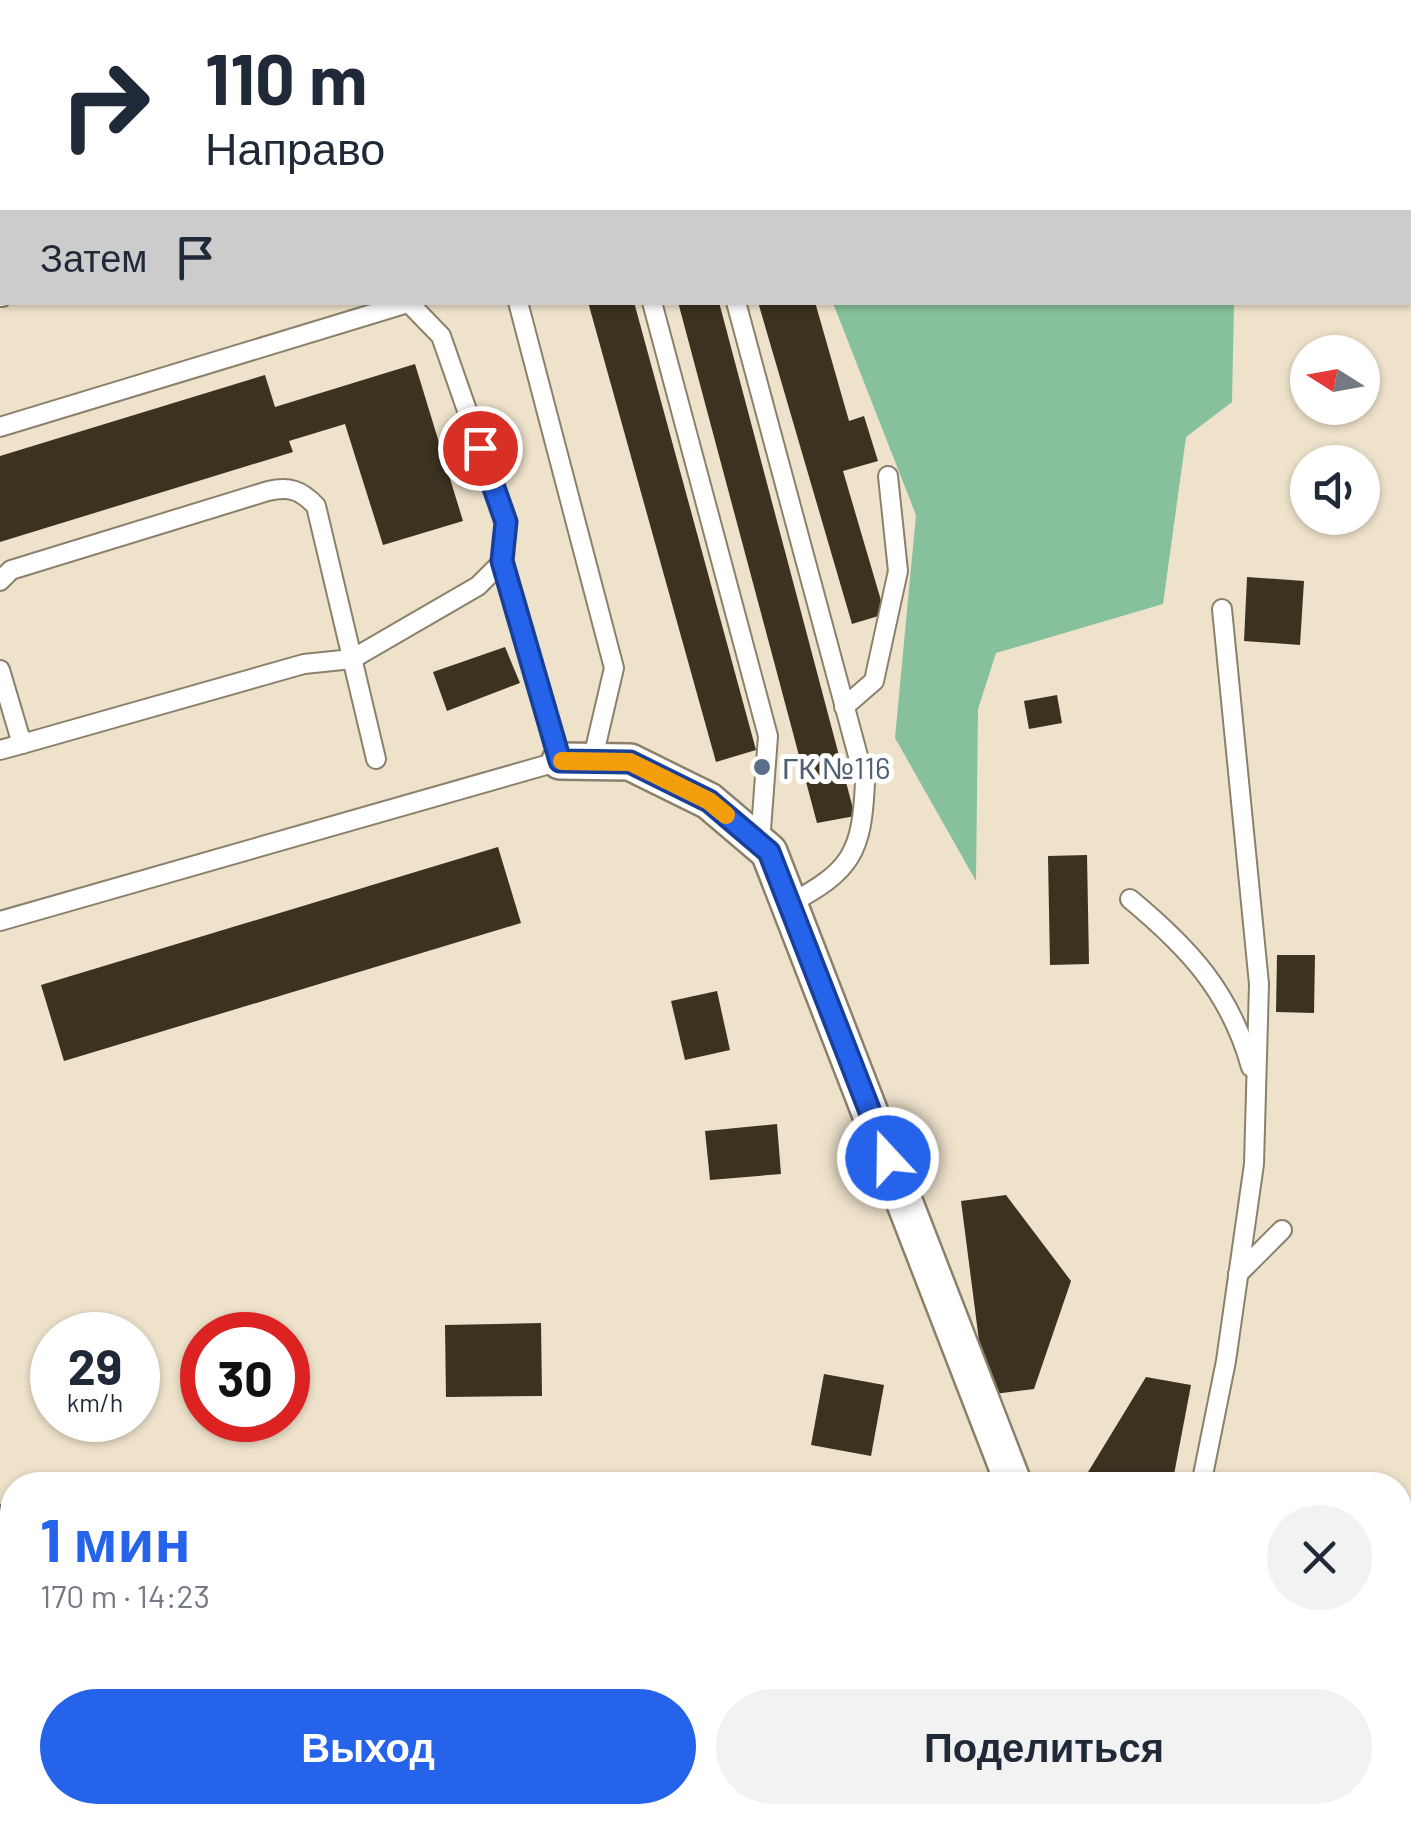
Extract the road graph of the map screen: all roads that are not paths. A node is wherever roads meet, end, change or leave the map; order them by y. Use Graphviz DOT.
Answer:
graph roads {
  1 [pos="401,305"];
  2 [pos="410,305"];
  3 [pos="519,305"];
  4 [pos="653,305"];
  5 [pos="737,305"];
  6 [pos="0,427"];
  7 [pos="888,476"];
  8 [pos="502,561"];
  9 [pos="0,582"];
  10 [pos="1222,610"];
  11 [pos="352,659"];
  12 [pos="0,670"];
  13 [pos="844,707"];
  14 [pos="22,744"];
  15 [pos="0,750"];
  16 [pos="376,760"];
  17 [pos="576,761"];
  18 [pos="760,844"];
  19 [pos="1130,898"];
  20 [pos="789,904"];
  21 [pos="0,921"];
  22 [pos="1256,1087"];
  23 [pos="1282,1230"];
  24 [pos="1238,1274"];
  25 [pos="1009,1472"];
  26 [pos="1203,1472"];
  1 -- 6 [label="lane"];
  2 -- 8 [label="lane"];
  3 -- 17 [label="lane"];
  4 -- 18 [label="lane"];
  5 -- 13 [label="lane"];
  7 -- 13 [label="lane"];
  8 -- 11 [label="lane"];
  8 -- 17 [label="lane"];
  9 -- 11 [label="lane"];
  10 -- 22 [label="lane"];
  11 -- 14 [label="lane"];
  11 -- 16 [label="lane"];
  12 -- 14 [label="lane"];
  13 -- 20 [label="lane"];
  14 -- 15 [label="lane"];
  17 -- 18 [label="street"];
  17 -- 21 [label="lane"];
  18 -- 20 [label="street"];
  19 -- 22 [label="lane"];
  20 -- 25 [label="street"];
  22 -- 24 [label="lane"];
  23 -- 24 [label="lane"];
  24 -- 26 [label="lane"];
}
